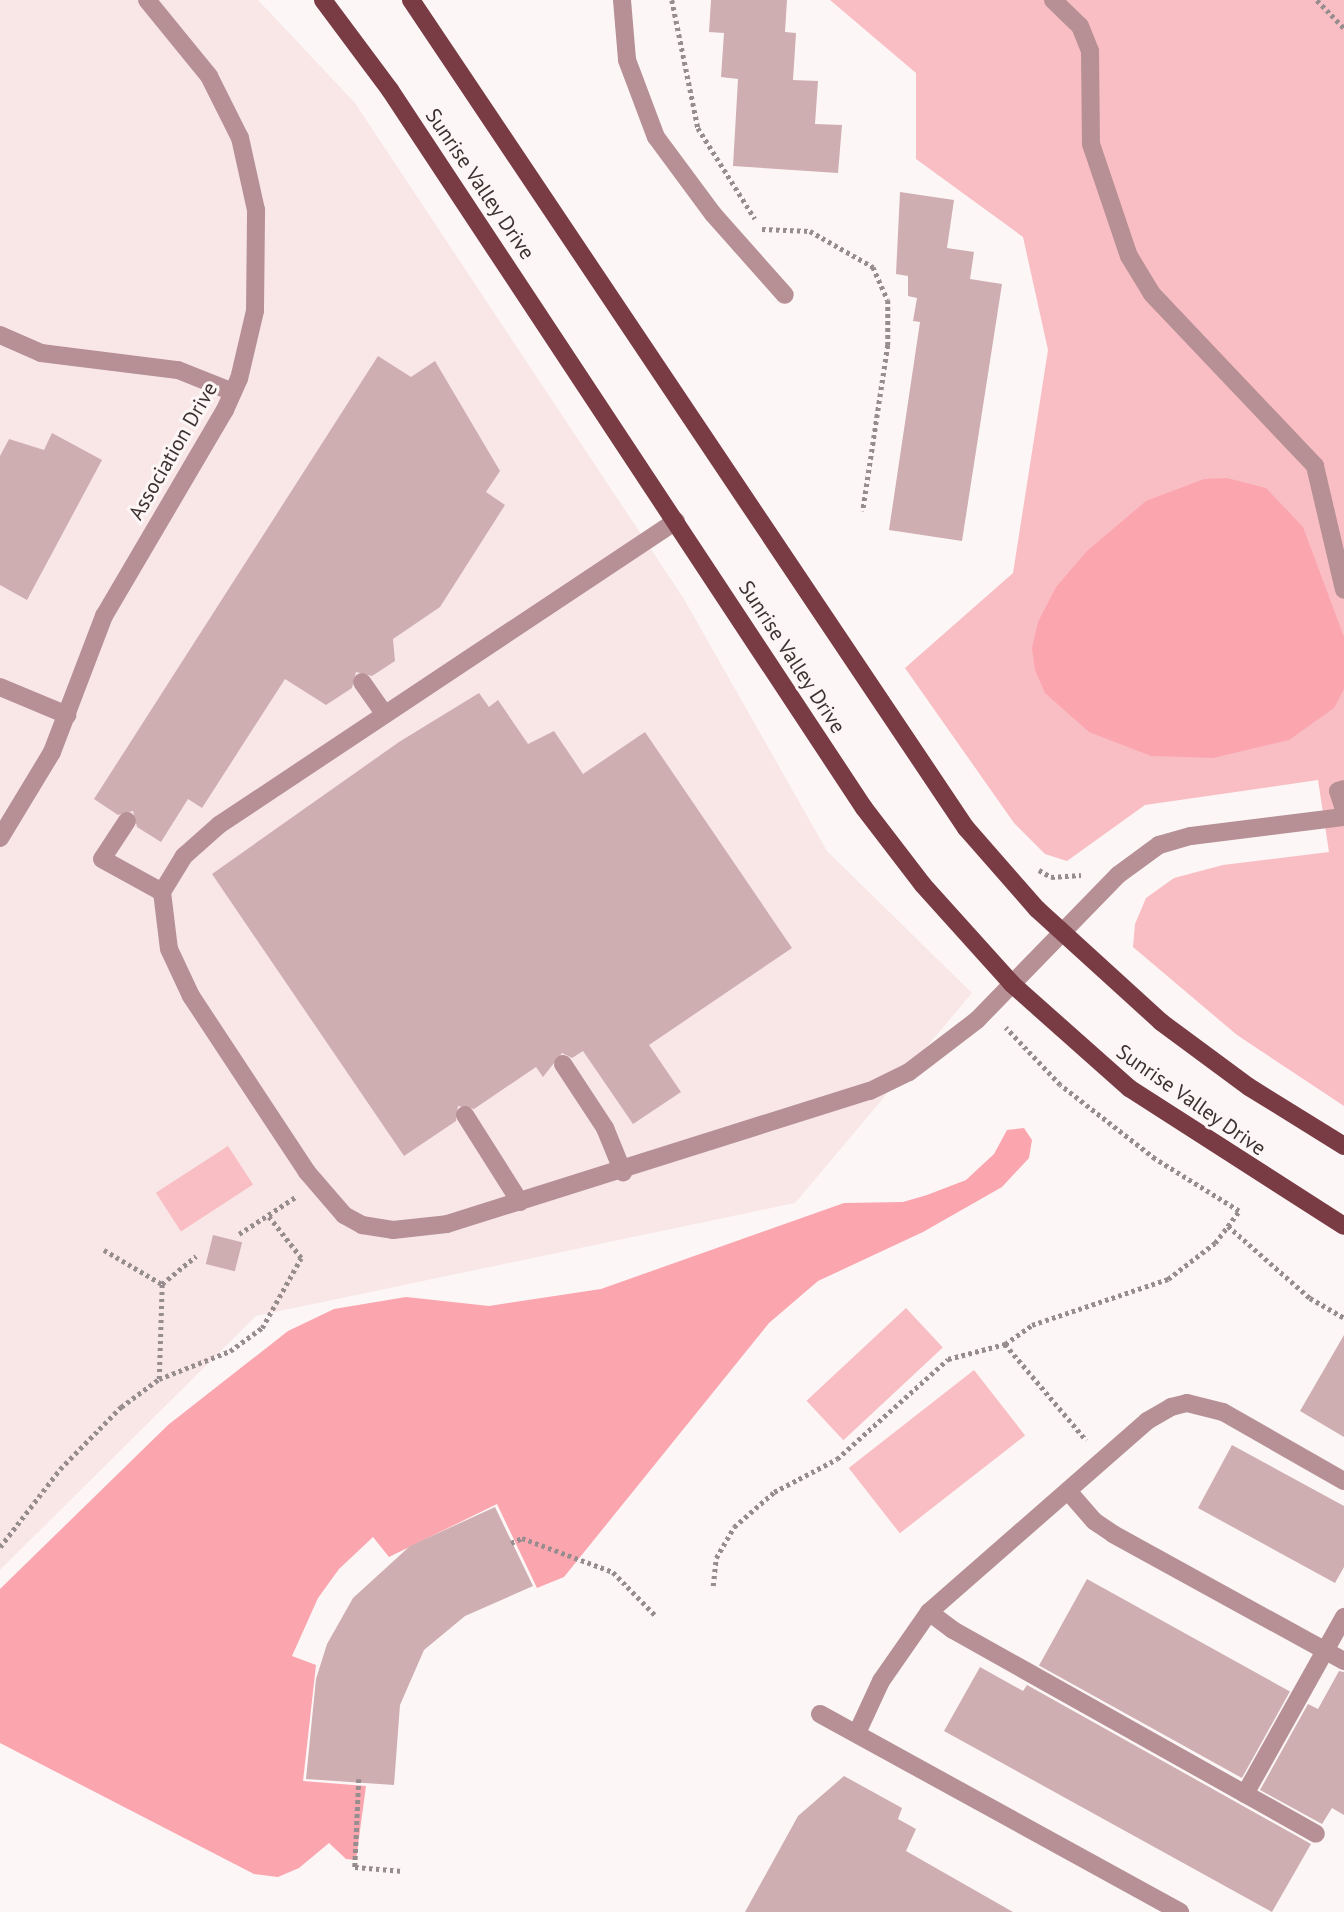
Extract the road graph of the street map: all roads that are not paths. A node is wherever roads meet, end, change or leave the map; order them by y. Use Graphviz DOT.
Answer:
graph roads {
  1 [pos="147,0"];
  2 [pos="323,0"];
  3 [pos="411,0"];
  4 [pos="622,0"];
  5 [pos="1053,0"];
  6 [pos="785,295"];
  7 [pos="0,335"];
  8 [pos="233,392"];
  9 [pos="676,521"];
  10 [pos="1344,590"];
  11 [pos="362,682"];
  12 [pos="0,687"];
  13 [pos="384,714"];
  14 [pos="67,715"];
  15 [pos="1341,790"];
  16 [pos="1344,809"];
  17 [pos="1344,817"];
  18 [pos="127,821"];
  19 [pos="0,838"];
  20 [pos="162,892"];
  21 [pos="1061,933"];
  22 [pos="1012,984"];
  23 [pos="563,1064"];
  24 [pos="465,1115"];
  25 [pos="1344,1146"];
  26 [pos="622,1172"];
  27 [pos="520,1202"];
  28 [pos="1344,1226"];
  29 [pos="1344,1481"];
  30 [pos="1068,1491"];
  31 [pos="929,1612"];
  32 [pos="1344,1617"];
  33 [pos="1325,1651"];
  34 [pos="1344,1661"];
  35 [pos="820,1714"];
  36 [pos="857,1733"];
  37 [pos="1245,1794"];
  38 [pos="1316,1834"];
  39 [pos="1180,1912"];
  1 -- 8 [label="street, Association Drive"];
  2 -- 9 [label="main road, Sunrise Valley Drive"];
  3 -- 21 [label="main road, Sunrise Valley Drive"];
  4 -- 6 [label="street"];
  5 -- 10 [label="street"];
  7 -- 8 [label="street"];
  8 -- 14 [label="street, Association Drive"];
  9 -- 13 [label="street"];
  9 -- 22 [label="main road, Sunrise Valley Drive"];
  11 -- 13 [label="street"];
  12 -- 14 [label="street"];
  13 -- 20 [label="street"];
  14 -- 19 [label="street, Association Drive"];
  15 -- 16 [label="street"];
  17 -- 21 [label="street"];
  18 -- 20 [label="street"];
  20 -- 27 [label="street"];
  21 -- 22 [label="street"];
  21 -- 25 [label="main road, Sunrise Valley Drive"];
  22 -- 26 [label="street"];
  22 -- 28 [label="main road, Sunrise Valley Drive"];
  23 -- 26 [label="street"];
  24 -- 27 [label="street"];
  26 -- 27 [label="street"];
  29 -- 30 [label="street"];
  30 -- 31 [label="street"];
  30 -- 33 [label="street"];
  31 -- 36 [label="street"];
  31 -- 37 [label="street"];
  32 -- 33 [label="street"];
  33 -- 34 [label="street"];
  33 -- 37 [label="street"];
  35 -- 36 [label="street"];
  36 -- 39 [label="street"];
  37 -- 38 [label="street"];
}
